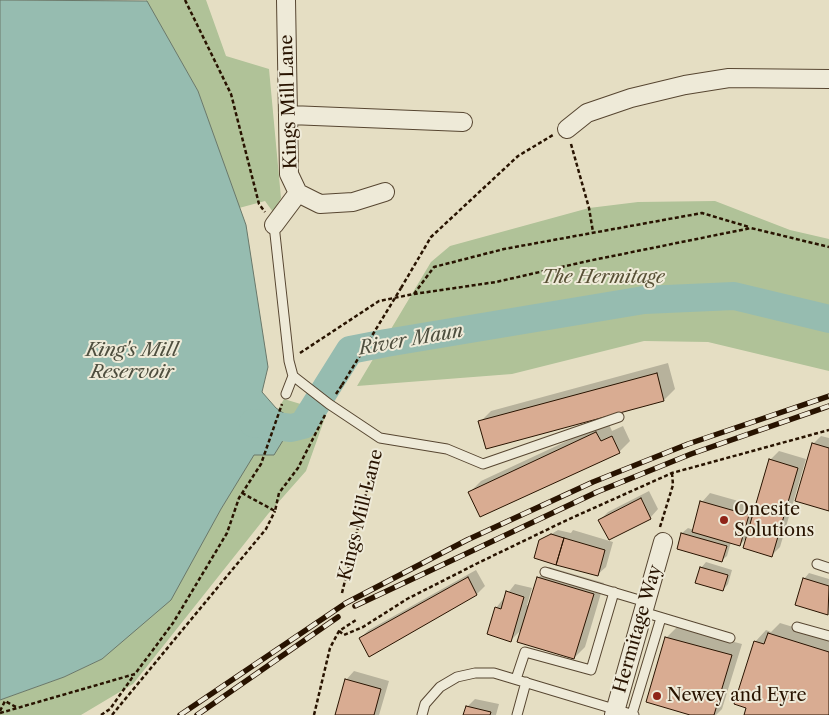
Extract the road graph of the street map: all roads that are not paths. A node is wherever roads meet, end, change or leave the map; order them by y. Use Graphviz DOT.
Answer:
graph roads {
  1 [pos="286,0"];
  2 [pos="829,79"];
  3 [pos="290,115"];
  4 [pos="463,122"];
  5 [pos="567,129"];
  6 [pos="385,192"];
  7 [pos="298,193"];
  8 [pos="274,225"];
  9 [pos="293,376"];
  10 [pos="286,394"];
  11 [pos="619,417"];
  12 [pos="663,542"];
  13 [pos="817,564"];
  14 [pos="829,568"];
  15 [pos="545,572"];
  16 [pos="614,592"];
  17 [pos="644,607"];
  18 [pos="661,618"];
  19 [pos="797,627"];
  20 [pos="829,636"];
  21 [pos="730,638"];
  22 [pos="516,679"];
  23 [pos="526,682"];
  24 [pos="624,713"];
  25 [pos="422,715"];
  26 [pos="517,715"];
  1 -- 3 [label="street, Kings Mill Lane"];
  2 -- 5 [label="street"];
  3 -- 4 [label="street"];
  3 -- 7 [label="street, Kings Mill Lane"];
  6 -- 7 [label="street"];
  7 -- 8 [label="street, Kings Mill Lane"];
  8 -- 9 [label="lane"];
  9 -- 10 [label="lane"];
  9 -- 11 [label="lane"];
  12 -- 17 [label="street, Hermitage Way"];
  13 -- 14 [label="lane"];
  15 -- 16 [label="lane"];
  16 -- 17 [label="lane"];
  16 -- 22 [label="lane"];
  17 -- 18 [label="lane"];
  17 -- 24 [label="street, Hermitage Way"];
  18 -- 21 [label="lane"];
  18 -- 24 [label="lane"];
  19 -- 20 [label="lane"];
  22 -- 23 [label="lane"];
  22 -- 25 [label="lane"];
  23 -- 24 [label="lane"];
  23 -- 26 [label="lane"];
}
